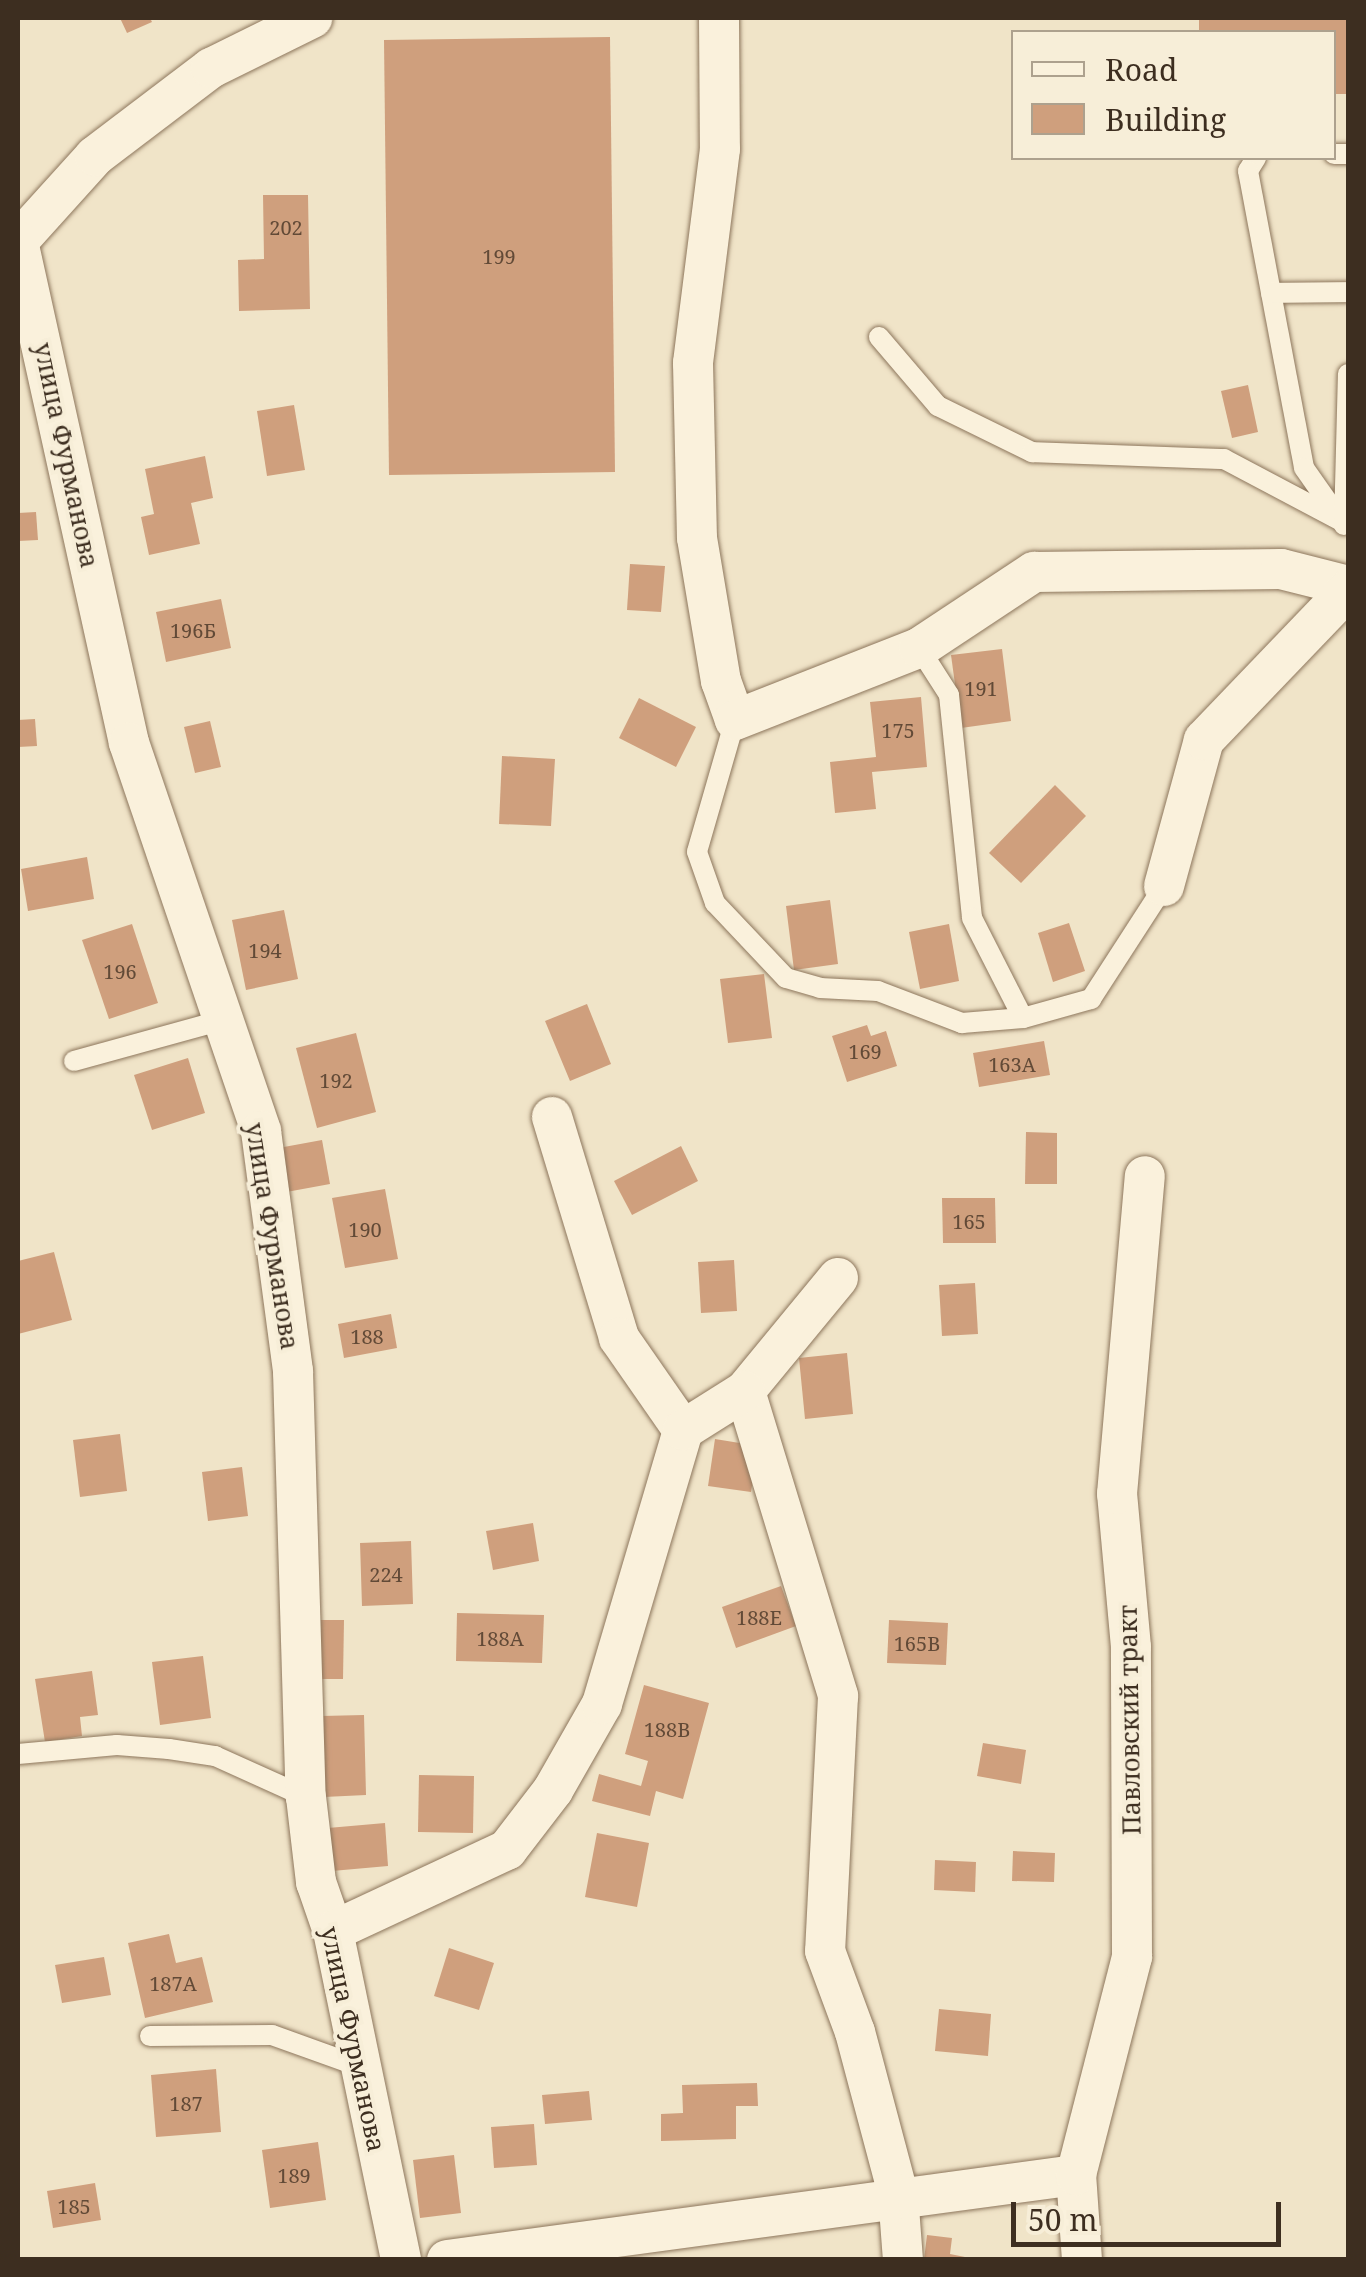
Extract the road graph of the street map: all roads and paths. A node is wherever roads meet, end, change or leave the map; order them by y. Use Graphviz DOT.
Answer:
graph roads {
  1 [pos="312,18"];
  2 [pos="719,18"];
  3 [pos="1255,160"];
  4 [pos="19,240"];
  5 [pos="1348,292"];
  6 [pos="1271,293"];
  7 [pos="878,336"];
  8 [pos="1348,374"];
  9 [pos="1345,526"];
  10 [pos="1348,588"];
  11 [pos="919,648"];
  12 [pos="735,720"];
  13 [pos="1164,886"];
  14 [pos="1023,1018"];
  15 [pos="226,1019"];
  16 [pos="74,1061"];
  17 [pos="552,1117"];
  18 [pos="1145,1176"];
  19 [pos="838,1278"];
  20 [pos="745,1390"];
  21 [pos="683,1430"];
  22 [pos="18,1754"];
  23 [pos="306,1797"];
  24 [pos="333,1932"];
  25 [pos="150,2036"];
  26 [pos="361,2068"];
  27 [pos="1076,2175"];
  28 [pos="898,2194"];
  29 [pos="401,2260"];
  30 [pos="447,2260"];
  31 [pos="904,2260"];
  32 [pos="1082,2260"];
  1 -- 4 [label="street"];
  2 -- 12 [label="street"];
  3 -- 6 [label="lane"];
  4 -- 15 [label="street, улица Фурманова"];
  5 -- 6 [label="lane"];
  6 -- 9 [label="lane"];
  7 -- 9 [label="lane"];
  8 -- 9 [label="lane"];
  10 -- 11 [label="street"];
  10 -- 13 [label="street"];
  11 -- 12 [label="street"];
  11 -- 14 [label="lane"];
  12 -- 14 [label="lane"];
  13 -- 14 [label="lane"];
  15 -- 16 [label="lane"];
  15 -- 23 [label="street, улица Фурманова"];
  17 -- 21 [label="street"];
  18 -- 27 [label="street, Павловский тракт"];
  19 -- 20 [label="street"];
  20 -- 21 [label="street"];
  20 -- 28 [label="street"];
  21 -- 24 [label="street"];
  22 -- 23 [label="lane"];
  23 -- 24 [label="street, улица Фурманова"];
  24 -- 26 [label="street, улица Фурманова"];
  25 -- 26 [label="lane"];
  26 -- 29 [label="street, улица Фурманова"];
  27 -- 28 [label="street"];
  27 -- 32 [label="street, Павловский тракт"];
  28 -- 30 [label="street"];
  28 -- 31 [label="street"];
}
